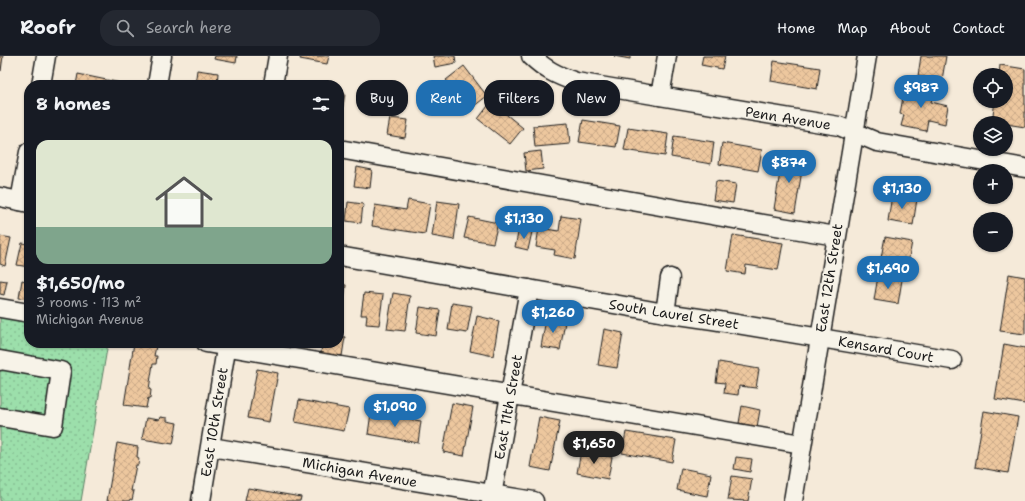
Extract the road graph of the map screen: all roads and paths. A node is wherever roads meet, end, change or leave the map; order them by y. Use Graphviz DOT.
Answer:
graph roads {
  1 [pos="46,56"];
  2 [pos="162,56"];
  3 [pos="278,56"];
  4 [pos="531,56"];
  5 [pos="667,56"];
  6 [pos="867,56"];
  7 [pos="42,80"];
  8 [pos="158,80"];
  9 [pos="274,80"];
  10 [pos="660,96"];
  11 [pos="854,133"];
  12 [pos="344,150"];
  13 [pos="1025,168"];
  14 [pos="0,197"];
  15 [pos="24,202"];
  16 [pos="836,236"];
  17 [pos="344,257"];
  18 [pos="670,278"];
  19 [pos="529,289"];
  20 [pos="0,308"];
  21 [pos="24,312"];
  22 [pos="665,313"];
  23 [pos="819,338"];
  24 [pos="226,348"];
  25 [pos="244,348"];
  26 [pos="0,360"];
  27 [pos="952,360"];
  28 [pos="510,395"];
  29 [pos="0,417"];
  30 [pos="802,444"];
  31 [pos="210,447"];
  32 [pos="492,498"];
  33 [pos="201,501"];
  34 [pos="534,501"];
  35 [pos="793,501"];
  1 -- 7 [label="street"];
  2 -- 8 [label="street"];
  3 -- 9 [label="street"];
  4 -- 10 [label="street, Penn Avenue"];
  5 -- 10 [label="street"];
  6 -- 11 [label="street, East 12th Street"];
  10 -- 11 [label="street, Penn Avenue"];
  11 -- 13 [label="street, Penn Avenue"];
  11 -- 16 [label="street, East 12th Street"];
  12 -- 16 [label="street"];
  14 -- 15 [label="street"];
  16 -- 23 [label="street, East 12th Street"];
  17 -- 19 [label="street, South Laurel Street"];
  18 -- 22 [label="street"];
  19 -- 22 [label="street, South Laurel Street"];
  19 -- 28 [label="street, East 11th Street"];
  20 -- 21 [label="street"];
  22 -- 23 [label="street, South Laurel Street"];
  23 -- 27 [label="street, Kensard Court"];
  23 -- 30 [label="street, East 12th Street"];
  24 -- 31 [label="street, East 10th Street"];
  25 -- 28 [label="street"];
  26 -- 29 [label="street"];
  28 -- 30 [label="street"];
  28 -- 32 [label="street, East 11th Street"];
  30 -- 35 [label="street, East 12th Street"];
  31 -- 32 [label="street, Michigan Avenue"];
  31 -- 33 [label="street, East 10th Street"];
  32 -- 34 [label="street, Michigan Avenue"];
}
